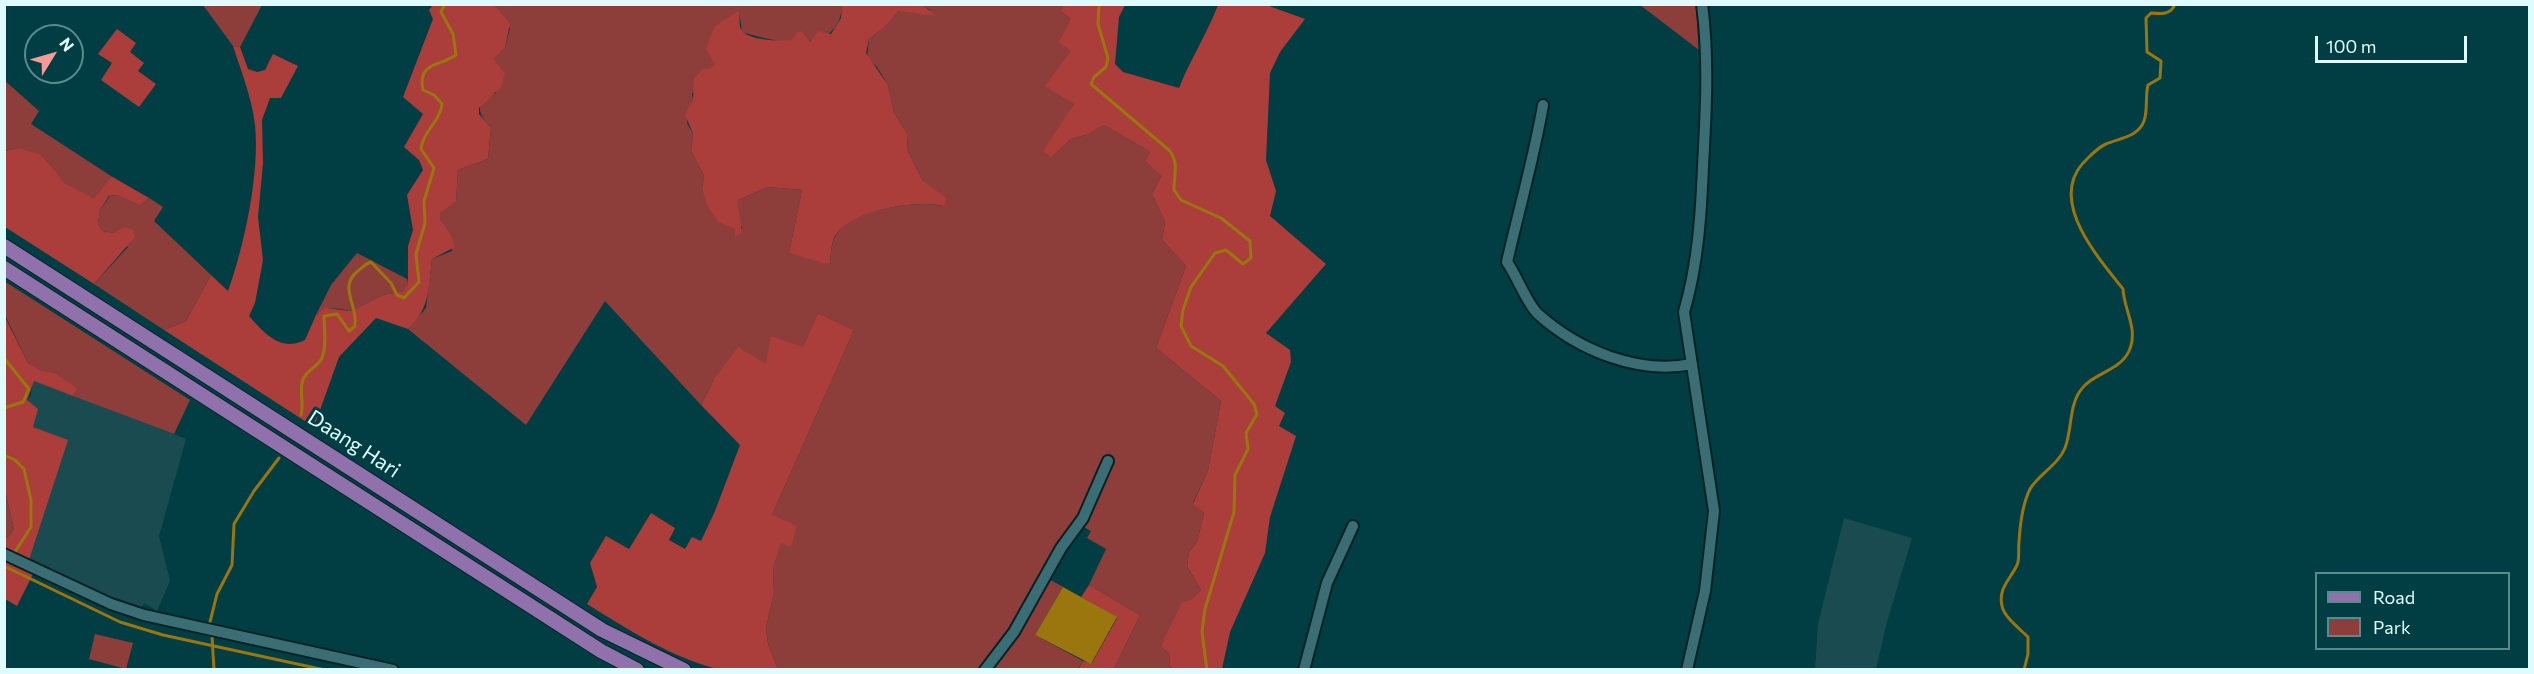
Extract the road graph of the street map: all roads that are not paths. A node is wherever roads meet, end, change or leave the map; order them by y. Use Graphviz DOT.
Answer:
graph roads {
  1 [pos="1702,4"];
  2 [pos="1543,105"];
  3 [pos="4,246"];
  4 [pos="4,268"];
  5 [pos="53,277"];
  6 [pos="43,293"];
  7 [pos="1692,364"];
  8 [pos="1108,462"];
  9 [pos="1353,526"];
  10 [pos="4,554"];
  11 [pos="393,669"];
  12 [pos="637,669"];
  13 [pos="684,669"];
  14 [pos="985,669"];
  15 [pos="1304,669"];
  16 [pos="1687,669"];
  1 -- 7 [label="street"];
  2 -- 7 [label="street"];
  3 -- 5 [label="main road, Daang Hari"];
  4 -- 6 [label="main road, Daang Hari"];
  5 -- 6 [label="main road"];
  5 -- 13 [label="main road, Daang Hari"];
  6 -- 12 [label="main road, Daang Hari"];
  7 -- 16 [label="street"];
  8 -- 14 [label="street"];
  9 -- 15 [label="street"];
  10 -- 11 [label="street"];
}
